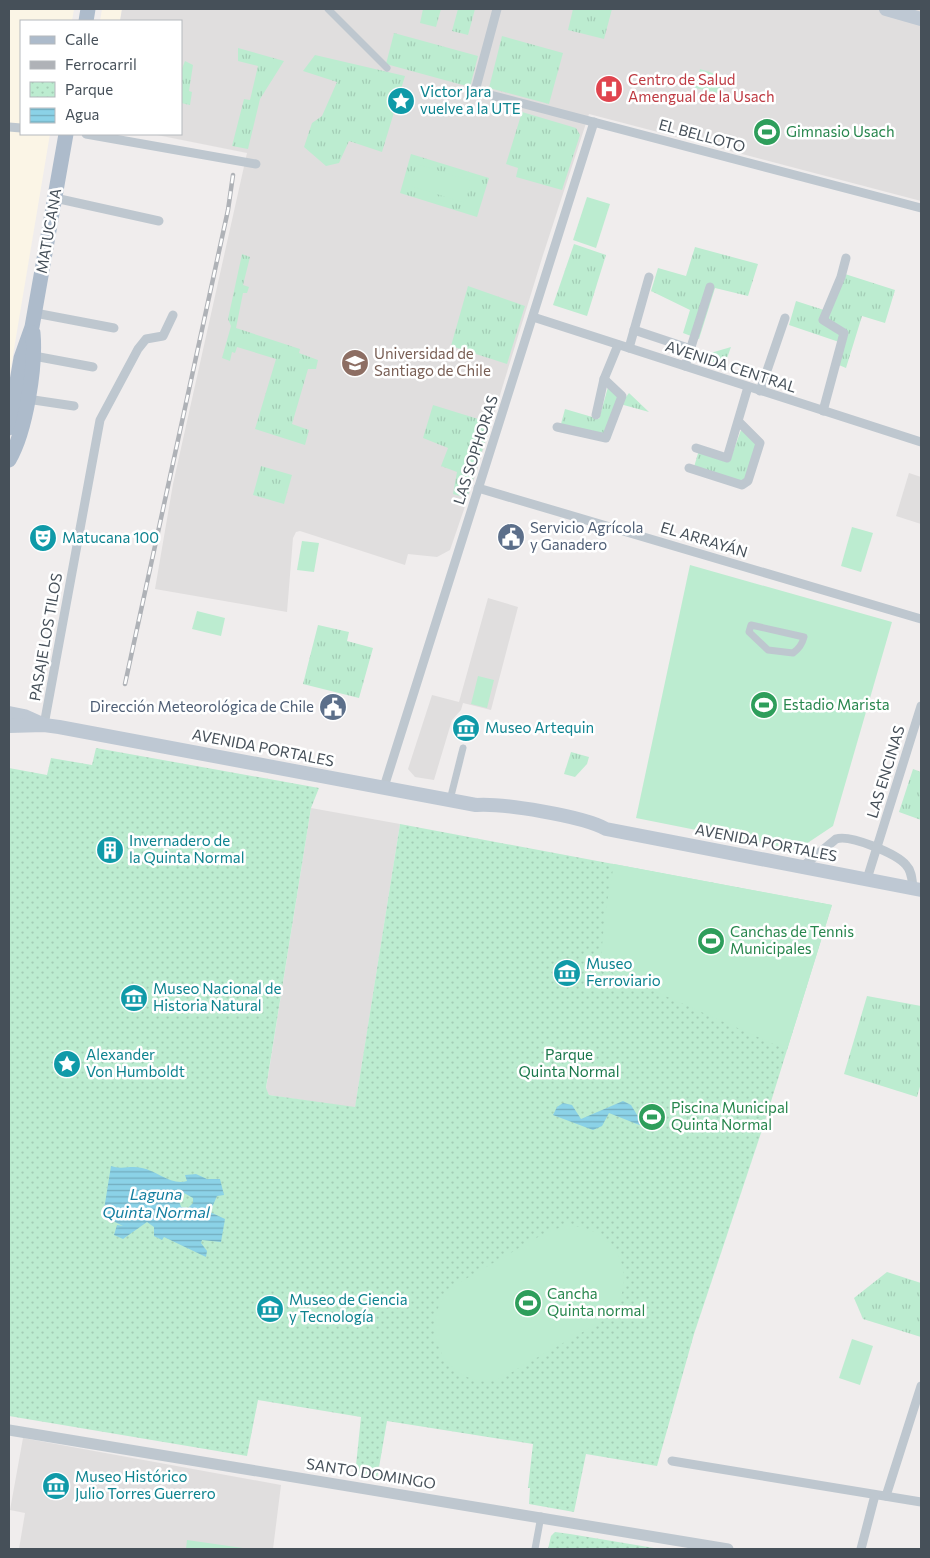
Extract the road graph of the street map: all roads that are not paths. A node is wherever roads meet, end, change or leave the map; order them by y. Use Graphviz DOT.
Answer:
graph roads {
  1 [pos="328,9"];
  2 [pos="497,9"];
  3 [pos="886,9"];
  4 [pos="921,19"];
  5 [pos="387,68"];
  6 [pos="594,122"];
  7 [pos="66,135"];
  8 [pos="94,135"];
  9 [pos="256,164"];
  10 [pos="55,198"];
  11 [pos="921,208"];
  12 [pos="159,221"];
  13 [pos="846,258"];
  14 [pos="649,277"];
  15 [pos="710,287"];
  16 [pos="173,315"];
  17 [pos="532,317"];
  18 [pos="785,318"];
  19 [pos="34,320"];
  20 [pos="114,328"];
  21 [pos="634,330"];
  22 [pos="618,345"];
  23 [pos="629,348"];
  24 [pos="691,349"];
  25 [pos="34,356"];
  26 [pos="685,366"];
  27 [pos="94,367"];
  28 [pos="604,379"];
  29 [pos="748,387"];
  30 [pos="760,390"];
  31 [pos="19,399"];
  32 [pos="74,406"];
  33 [pos="823,411"];
  34 [pos="596,415"];
  35 [pos="739,422"];
  36 [pos="557,427"];
  37 [pos="9,428"];
  38 [pos="921,442"];
  39 [pos="696,448"];
  40 [pos="9,459"];
  41 [pos="689,468"];
  42 [pos="478,488"];
  43 [pos="921,619"];
  44 [pos="804,637"];
  45 [pos="921,706"];
  46 [pos="9,713"];
  47 [pos="44,724"];
  48 [pos="9,726"];
  49 [pos="463,748"];
  50 [pos="384,787"];
  51 [pos="450,800"];
  52 [pos="877,847"];
  53 [pos="802,867"];
  54 [pos="867,879"];
  55 [pos="917,889"];
  56 [pos="921,1386"];
  57 [pos="9,1430"];
  58 [pos="672,1461"];
  59 [pos="875,1495"];
  60 [pos="886,1496"];
  61 [pos="921,1502"];
  62 [pos="541,1516"];
  63 [pos="535,1549"];
  64 [pos="728,1549"];
  65 [pos="862,1549"];
  1 -- 5 [label="street"];
  2 -- 6 [label="street, EL BELLOTO"];
  3 -- 4 [label="main road"];
  6 -- 11 [label="street, EL BELLOTO"];
  6 -- 17 [label="street, LAS SOPHORAS"];
  7 -- 10 [label="main road, MATUCANA"];
  8 -- 9 [label="street"];
  10 -- 12 [label="street"];
  10 -- 19 [label="main road, MATUCANA"];
  13 -- 33 [label="street"];
  14 -- 21 [label="street"];
  15 -- 24 [label="street"];
  16 -- 47 [label="street, PASAJE LOS TILOS"];
  17 -- 22 [label="street, AVENIDA CENTRAL"];
  17 -- 42 [label="street, LAS SOPHORAS"];
  18 -- 30 [label="street"];
  19 -- 20 [label="street"];
  19 -- 25 [label="main road, MATUCANA"];
  19 -- 31 [label="main road, MATUCANA"];
  21 -- 23 [label="street"];
  21 -- 24 [label="street"];
  22 -- 23 [label="street, AVENIDA CENTRAL"];
  22 -- 28 [label="street"];
  23 -- 26 [label="street, AVENIDA CENTRAL"];
  24 -- 26 [label="street"];
  25 -- 27 [label="street"];
  25 -- 31 [label="main road, MATUCANA"];
  26 -- 29 [label="street, AVENIDA CENTRAL"];
  28 -- 34 [label="street"];
  28 -- 36 [label="street"];
  29 -- 30 [label="street, AVENIDA CENTRAL"];
  29 -- 35 [label="street"];
  30 -- 33 [label="street, AVENIDA CENTRAL"];
  31 -- 32 [label="street"];
  31 -- 37 [label="main road, MATUCANA"];
  31 -- 40 [label="main road, MATUCANA"];
  33 -- 38 [label="street, AVENIDA CENTRAL"];
  35 -- 39 [label="street"];
  35 -- 41 [label="street"];
  42 -- 43 [label="street, EL ARRAYÁN"];
  42 -- 50 [label="street, LAS SOPHORAS"];
  44 -- 44 [label="street"];
  45 -- 52 [label="street, LAS ENCINAS"];
  46 -- 47 [label="main road, AVENIDA PORTALES"];
  47 -- 48 [label="main road, AVENIDA PORTALES"];
  47 -- 50 [label="main road, AVENIDA PORTALES"];
  49 -- 51 [label="street"];
  50 -- 51 [label="main road, AVENIDA PORTALES"];
  51 -- 53 [label="main road, AVENIDA PORTALES"];
  52 -- 53 [label="street"];
  52 -- 54 [label="street, LAS ENCINAS"];
  52 -- 55 [label="street"];
  53 -- 54 [label="main road, AVENIDA PORTALES"];
  54 -- 55 [label="main road, AVENIDA PORTALES"];
  56 -- 60 [label="street"];
  57 -- 62 [label="street, SANTO DOMINGO"];
  58 -- 59 [label="street"];
  59 -- 60 [label="street"];
  59 -- 65 [label="street"];
  60 -- 61 [label="street"];
  62 -- 63 [label="street"];
  62 -- 64 [label="street, SANTO DOMINGO"];
}
